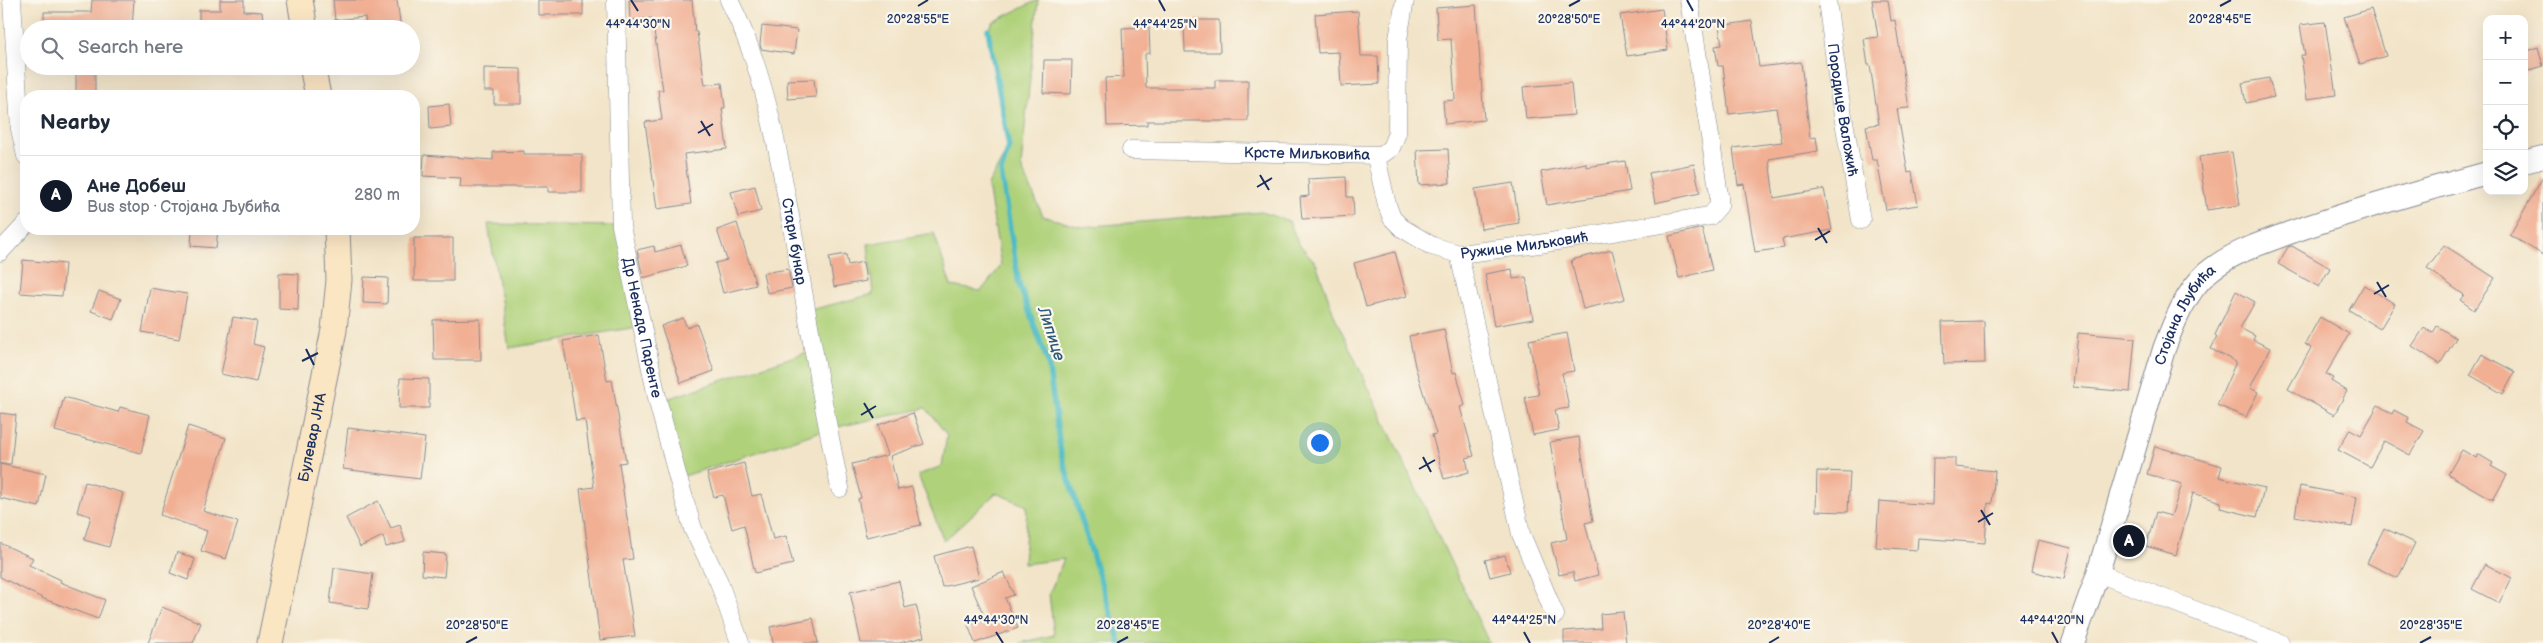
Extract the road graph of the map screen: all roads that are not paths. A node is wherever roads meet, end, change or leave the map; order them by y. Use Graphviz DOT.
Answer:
graph roads {
  1 [pos="12,0"];
  2 [pos="300,0"];
  3 [pos="616,0"];
  4 [pos="729,0"];
  5 [pos="1405,0"];
  6 [pos="1689,0"];
  7 [pos="1827,0"];
  8 [pos="303,20"];
  9 [pos="314,75"];
  10 [pos="317,90"];
  11 [pos="20,129"];
  12 [pos="1131,150"];
  13 [pos="1376,157"];
  14 [pos="2543,157"];
  15 [pos="2528,161"];
  16 [pos="2483,174"];
  17 [pos="1861,220"];
  18 [pos="20,230"];
  19 [pos="338,235"];
  20 [pos="0,252"];
  21 [pos="1459,254"];
  22 [pos="840,488"];
  23 [pos="2098,573"];
  24 [pos="1555,614"];
  25 [pos="270,643"];
  26 [pos="740,643"];
  27 [pos="2073,643"];
  28 [pos="2280,643"];
  1 -- 11 [label="street"];
  2 -- 8 [label="main road"];
  3 -- 26 [label="street, Др Ненада Паренте"];
  4 -- 22 [label="street, Стари бунар"];
  5 -- 13 [label="street, Крсте Миљковића"];
  6 -- 21 [label="street, Ружице Миљковић"];
  7 -- 17 [label="street, Породице Валожић"];
  9 -- 10 [label="main road"];
  12 -- 13 [label="street, Крсте Миљковића"];
  13 -- 21 [label="street"];
  14 -- 15 [label="street"];
  16 -- 23 [label="street, Стојана Љубића"];
  18 -- 20 [label="street"];
  19 -- 25 [label="main road, Булевар ЈНА"];
  21 -- 24 [label="street, Ружице Миљковић"];
  23 -- 27 [label="street, Стојана Љубића"];
  23 -- 28 [label="street"];
}
